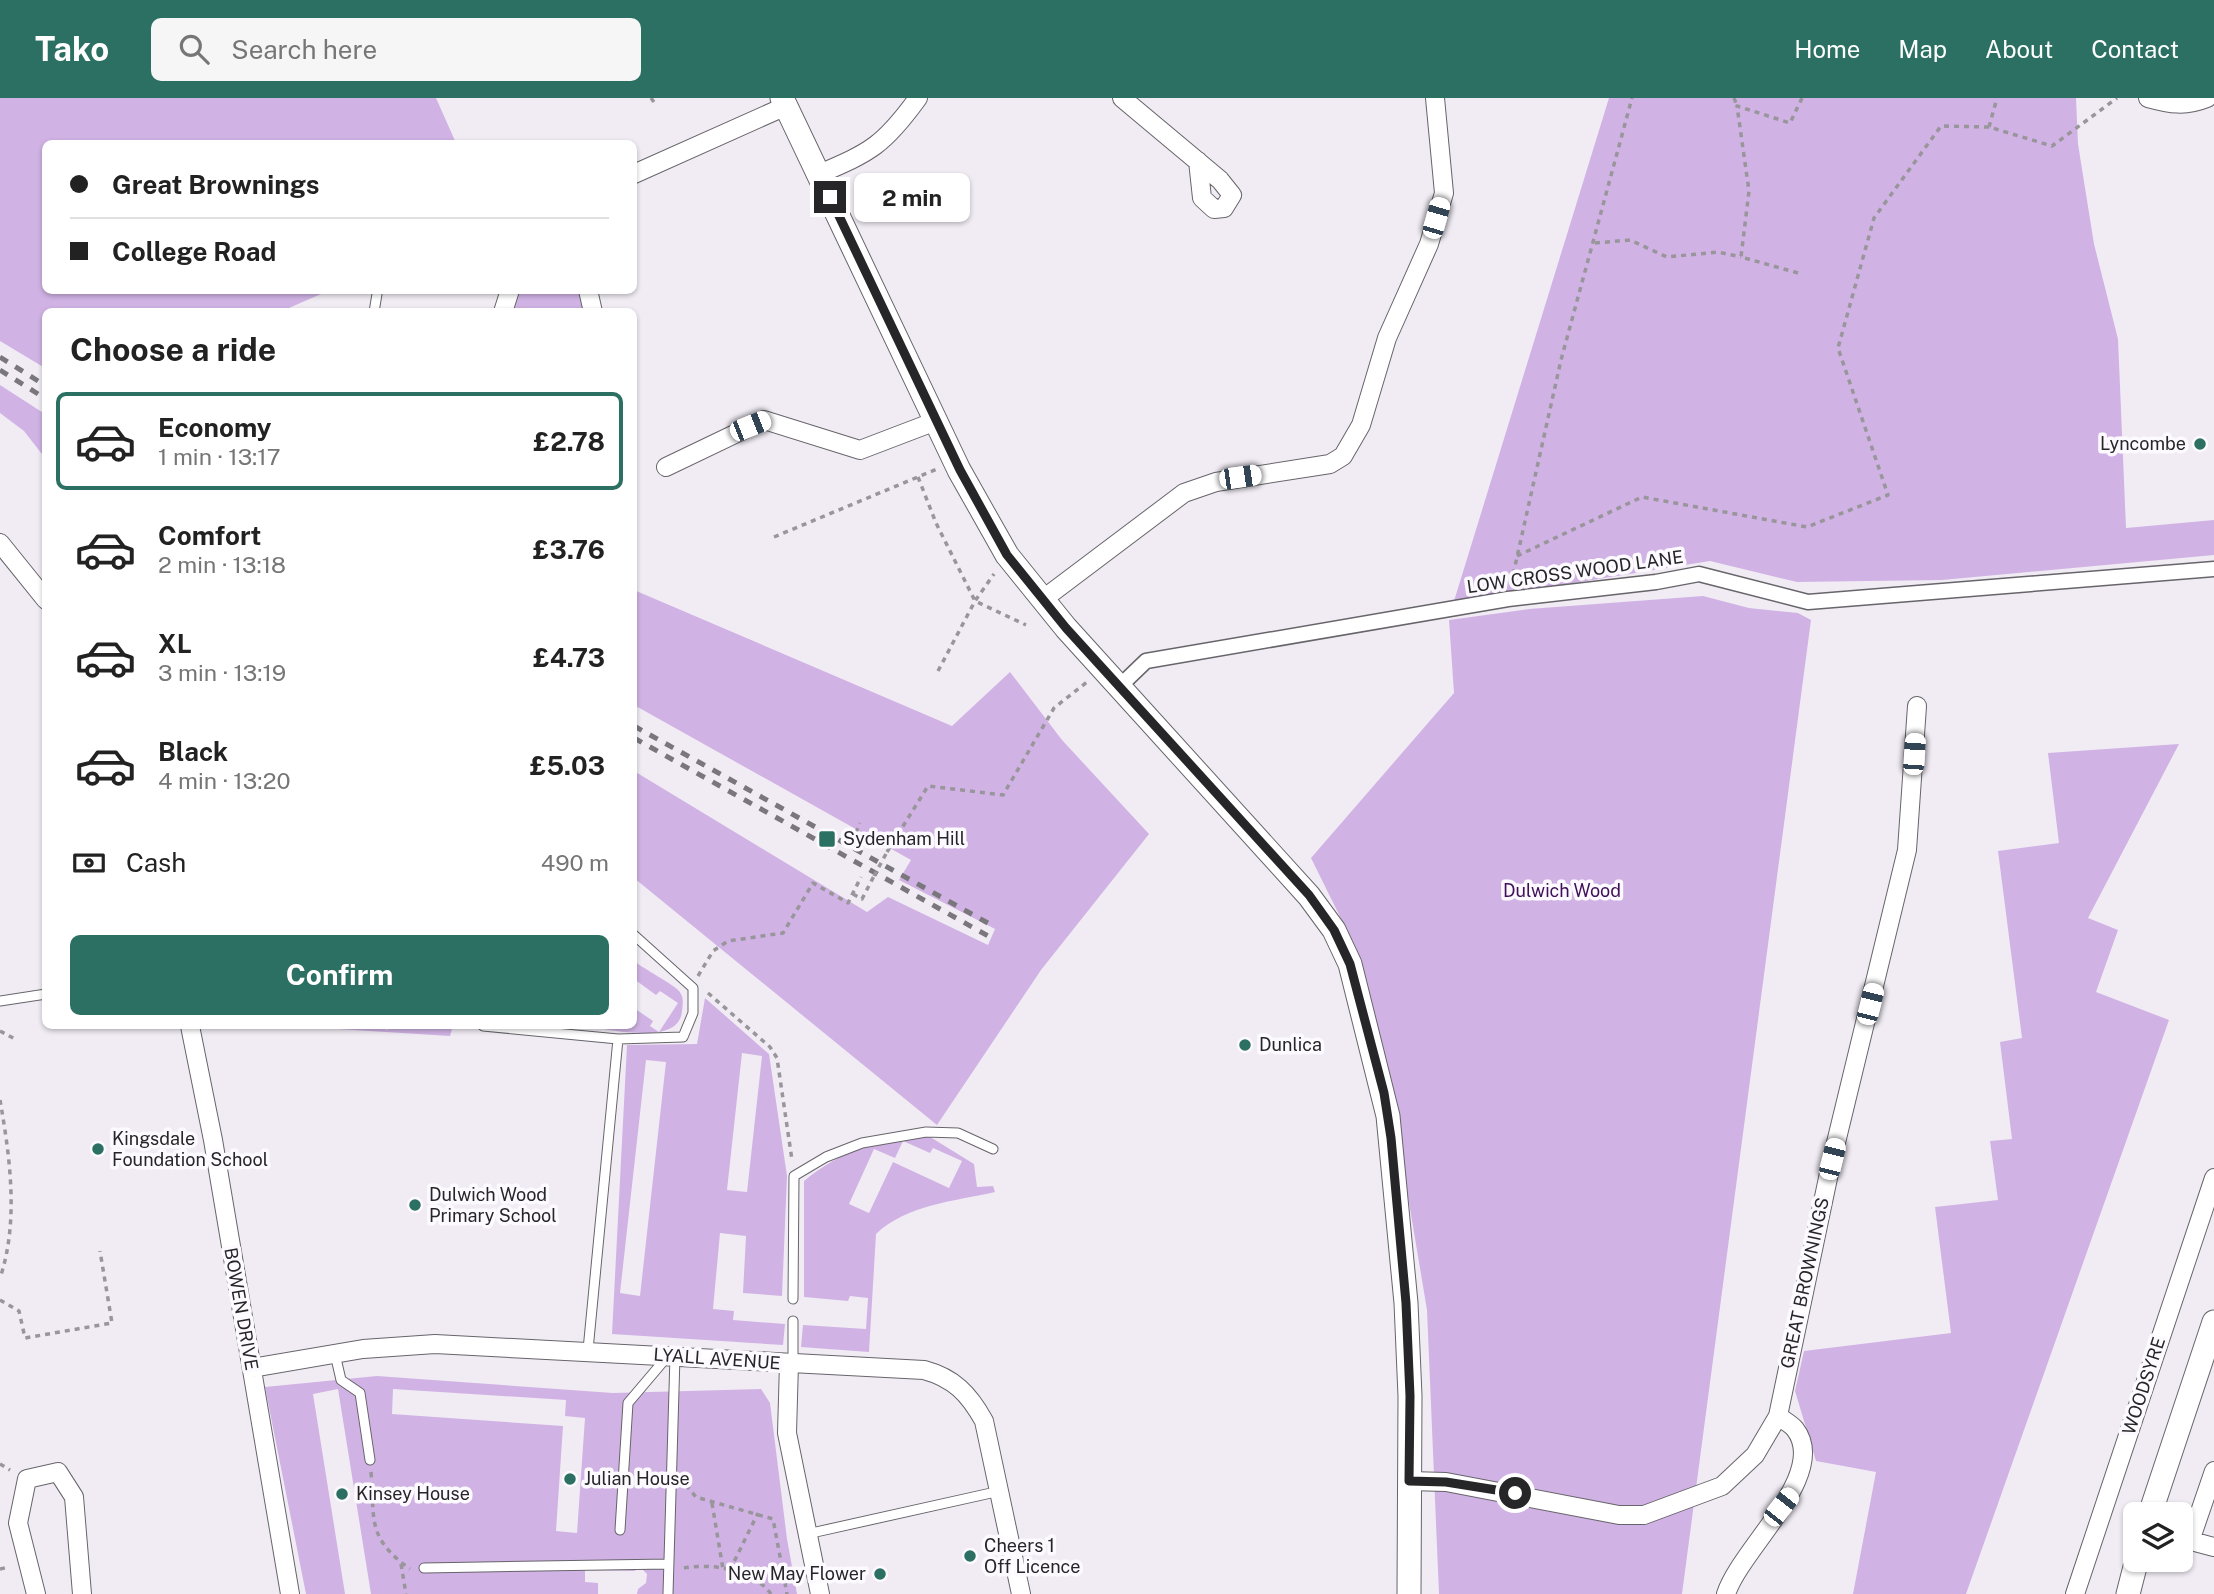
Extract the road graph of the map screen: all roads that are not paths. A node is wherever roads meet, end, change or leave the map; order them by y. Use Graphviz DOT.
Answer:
graph roads {
  1 [pos="918,98"];
  2 [pos="1122,98"];
  3 [pos="1435,98"];
  4 [pos="2148,98"];
  5 [pos="2207,98"];
  6 [pos="784,102"];
  7 [pos="1198,161"];
  8 [pos="637,173"];
  9 [pos="819,174"];
  10 [pos="377,294"];
  11 [pos="375,308"];
  12 [pos="936,421"];
  13 [pos="666,467"];
  14 [pos="0,543"];
  15 [pos="2214,569"];
  16 [pos="42,595"];
  17 [pos="1042,600"];
  18 [pos="1120,686"];
  19 [pos="1917,706"];
  20 [pos="637,938"];
  21 [pos="42,995"];
  22 [pos="0,1001"];
  23 [pos="191,1029"];
  24 [pos="513,1029"];
  25 [pos="618,1039"];
  26 [pos="993,1149"];
  27 [pos="2214,1178"];
  28 [pos="793,1299"];
  29 [pos="793,1321"];
  30 [pos="2214,1322"];
  31 [pos="588,1350"];
  32 [pos="334,1354"];
  33 [pos="671,1356"];
  34 [pos="791,1363"];
  35 [pos="252,1368"];
  36 [pos="1778,1416"];
  37 [pos="370,1460"];
  38 [pos="2214,1471"];
  39 [pos="1409,1481"];
  40 [pos="1000,1491"];
  41 [pos="2154,1502"];
  42 [pos="2193,1520"];
  43 [pos="620,1530"];
  44 [pos="807,1534"];
  45 [pos="2193,1541"];
  46 [pos="2214,1548"];
  47 [pos="668,1568"];
  48 [pos="424,1569"];
  49 [pos="2134,1572"];
  50 [pos="36,1594"];
  51 [pos="82,1594"];
  52 [pos="290,1594"];
  53 [pos="668,1594"];
  54 [pos="820,1594"];
  55 [pos="1021,1594"];
  56 [pos="1409,1594"];
  57 [pos="1726,1594"];
  58 [pos="2075,1594"];
  59 [pos="2129,1594"];
  1 -- 9 [label="street"];
  2 -- 7 [label="street"];
  3 -- 17 [label="street"];
  4 -- 5 [label="street"];
  6 -- 8 [label="street"];
  6 -- 9 [label="street"];
  9 -- 12 [label="street"];
  10 -- 11 [label="lane"];
  12 -- 13 [label="street"];
  12 -- 17 [label="street"];
  14 -- 16 [label="street"];
  15 -- 18 [label="street, LOW CROSS WOOD LANE"];
  17 -- 18 [label="street"];
  18 -- 39 [label="street"];
  19 -- 36 [label="street, GREAT BROWNINGS"];
  20 -- 25 [label="lane"];
  21 -- 22 [label="lane"];
  23 -- 35 [label="street, BOWEN DRIVE"];
  24 -- 25 [label="lane"];
  25 -- 31 [label="lane"];
  26 -- 28 [label="lane"];
  27 -- 58 [label="street, WOODSYRE"];
  29 -- 34 [label="lane"];
  30 -- 41 [label="street"];
  31 -- 32 [label="street, LYALL AVENUE"];
  31 -- 33 [label="street, LYALL AVENUE"];
  32 -- 35 [label="street, LYALL AVENUE"];
  32 -- 37 [label="lane"];
  33 -- 34 [label="street, LYALL AVENUE"];
  33 -- 43 [label="lane"];
  33 -- 47 [label="lane"];
  34 -- 40 [label="street, LYALL AVENUE"];
  34 -- 44 [label="street"];
  35 -- 52 [label="street, BOWEN DRIVE"];
  36 -- 39 [label="street, GREAT BROWNINGS"];
  36 -- 57 [label="street"];
  38 -- 42 [label="street"];
  39 -- 56 [label="street"];
  40 -- 44 [label="lane"];
  40 -- 55 [label="street, LYALL AVENUE"];
  44 -- 54 [label="street"];
  45 -- 46 [label="street"];
  47 -- 48 [label="lane"];
  47 -- 53 [label="lane"];
  49 -- 59 [label="street"];
  50 -- 51 [label="street"];
}
